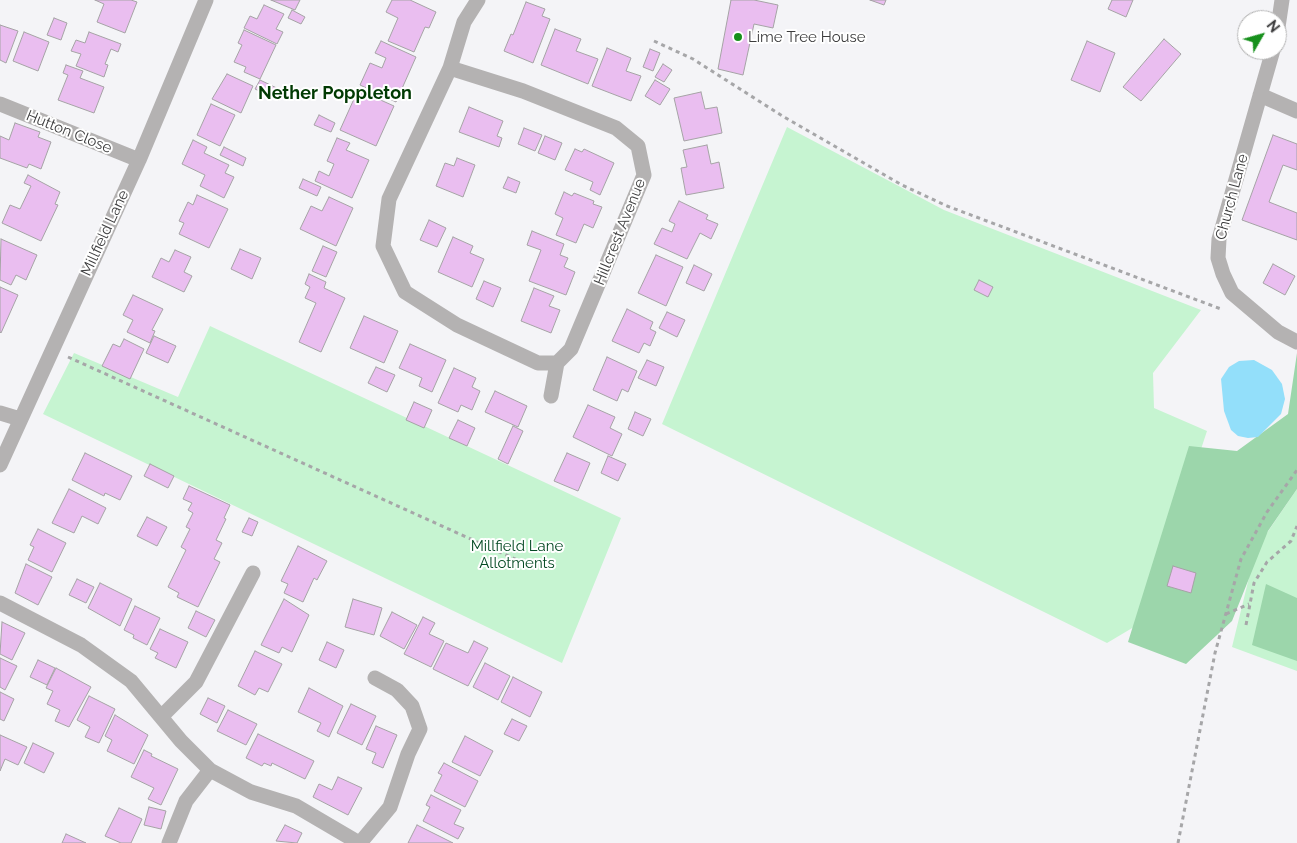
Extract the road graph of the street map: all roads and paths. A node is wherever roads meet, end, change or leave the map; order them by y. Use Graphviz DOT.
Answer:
graph roads {
  1 [pos="206,0"];
  2 [pos="478,0"];
  3 [pos="654,41"];
  4 [pos="1269,60"];
  5 [pos="450,68"];
  6 [pos="1260,95"];
  7 [pos="0,104"];
  8 [pos="1297,111"];
  9 [pos="139,160"];
  10 [pos="1230,312"];
  11 [pos="1297,342"];
  12 [pos="52,350"];
  13 [pos="557,363"];
  14 [pos="551,396"];
  15 [pos="0,413"];
  16 [pos="20,419"];
  17 [pos="0,465"];
  18 [pos="1297,470"];
  19 [pos="1297,526"];
  20 [pos="526,564"];
  21 [pos="253,574"];
  22 [pos="0,603"];
  23 [pos="1250,604"];
  24 [pos="1226,614"];
  25 [pos="1246,625"];
  26 [pos="375,678"];
  27 [pos="162,716"];
  28 [pos="210,770"];
  29 [pos="169,843"];
  30 [pos="360,843"];
  31 [pos="1178,843"];
  1 -- 9 [label="street, Millfield Lane"];
  2 -- 5 [label="street"];
  3 -- 10 [label="path"];
  4 -- 6 [label="street, Church Lane"];
  5 -- 13 [label="street"];
  5 -- 13 [label="street, Hillcrest Avenue"];
  6 -- 8 [label="street"];
  6 -- 11 [label="street, Church Lane"];
  7 -- 9 [label="street, Hutton Close"];
  9 -- 12 [label="street, Millfield Lane"];
  12 -- 16 [label="street, Millfield Lane"];
  12 -- 20 [label="path"];
  13 -- 14 [label="street"];
  15 -- 16 [label="street"];
  16 -- 17 [label="street, Millfield Lane"];
  18 -- 24 [label="path"];
  19 -- 23 [label="path"];
  21 -- 27 [label="street"];
  22 -- 27 [label="street"];
  23 -- 24 [label="path"];
  23 -- 25 [label="path"];
  24 -- 31 [label="path"];
  26 -- 30 [label="street"];
  27 -- 28 [label="street"];
  28 -- 29 [label="street"];
  28 -- 30 [label="street"];
}
